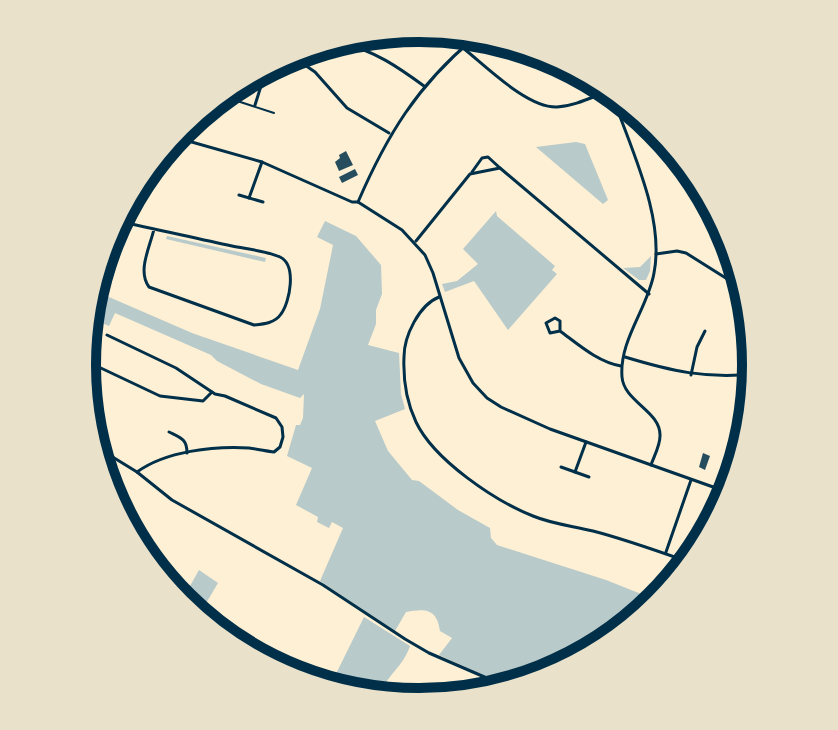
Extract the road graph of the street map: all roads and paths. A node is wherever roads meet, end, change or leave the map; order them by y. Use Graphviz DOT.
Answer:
graph roads {
  1 [pos="360,47"];
  2 [pos="463,47"];
  3 [pos="304,64"];
  4 [pos="262,83"];
  5 [pos="424,86"];
  6 [pos="597,95"];
  7 [pos="235,100"];
  8 [pos="255,105"];
  9 [pos="617,110"];
  10 [pos="274,113"];
  11 [pos="391,133"];
  12 [pos="187,141"];
  13 [pos="262,162"];
  14 [pos="500,168"];
  15 [pos="470,174"];
  16 [pos="239,195"];
  17 [pos="249,198"];
  18 [pos="263,202"];
  19 [pos="358,202"];
  20 [pos="128,223"];
  21 [pos="154,229"];
  22 [pos="415,242"];
  23 [pos="656,254"];
  24 [pos="731,281"];
  25 [pos="649,294"];
  26 [pos="441,297"];
  27 [pos="560,331"];
  28 [pos="705,331"];
  29 [pos="107,335"];
  30 [pos="623,356"];
  31 [pos="96,366"];
  32 [pos="621,366"];
  33 [pos="691,375"];
  34 [pos="742,375"];
  35 [pos="212,392"];
  36 [pos="169,432"];
  37 [pos="586,442"];
  38 [pos="187,453"];
  39 [pos="109,455"];
  40 [pos="651,465"];
  41 [pos="561,467"];
  42 [pos="137,472"];
  43 [pos="575,472"];
  44 [pos="589,477"];
  45 [pos="691,480"];
  46 [pos="717,488"];
  47 [pos="666,554"];
  48 [pos="678,558"];
  49 [pos="491,680"];
  1 -- 5 [label="street"];
  2 -- 5 [label="street"];
  2 -- 6 [label="street"];
  3 -- 11 [label="street"];
  4 -- 8 [label="street"];
  5 -- 11 [label="street"];
  7 -- 8 [label="lane"];
  8 -- 10 [label="lane"];
  9 -- 23 [label="street"];
  11 -- 19 [label="street"];
  12 -- 13 [label="street"];
  13 -- 17 [label="street"];
  13 -- 19 [label="street"];
  14 -- 15 [label="street"];
  14 -- 15 [label="street"];
  14 -- 25 [label="street"];
  15 -- 22 [label="street"];
  16 -- 17 [label="street"];
  17 -- 18 [label="street"];
  19 -- 22 [label="street"];
  20 -- 21 [label="street"];
  21 -- 21 [label="street"];
  22 -- 26 [label="street"];
  23 -- 24 [label="street"];
  23 -- 25 [label="street"];
  25 -- 30 [label="street"];
  26 -- 37 [label="street"];
  26 -- 47 [label="street"];
  27 -- 32 [label="street"];
  28 -- 33 [label="street"];
  29 -- 35 [label="street"];
  30 -- 32 [label="street"];
  30 -- 33 [label="street"];
  31 -- 35 [label="street"];
  32 -- 40 [label="street"];
  33 -- 34 [label="street"];
  35 -- 38 [label="street"];
  36 -- 38 [label="street"];
  37 -- 40 [label="street"];
  37 -- 43 [label="street"];
  38 -- 42 [label="street"];
  39 -- 42 [label="street"];
  40 -- 45 [label="street"];
  41 -- 43 [label="street"];
  42 -- 49 [label="street"];
  43 -- 44 [label="street"];
  45 -- 46 [label="street"];
  45 -- 47 [label="street"];
  47 -- 48 [label="street"];
}
